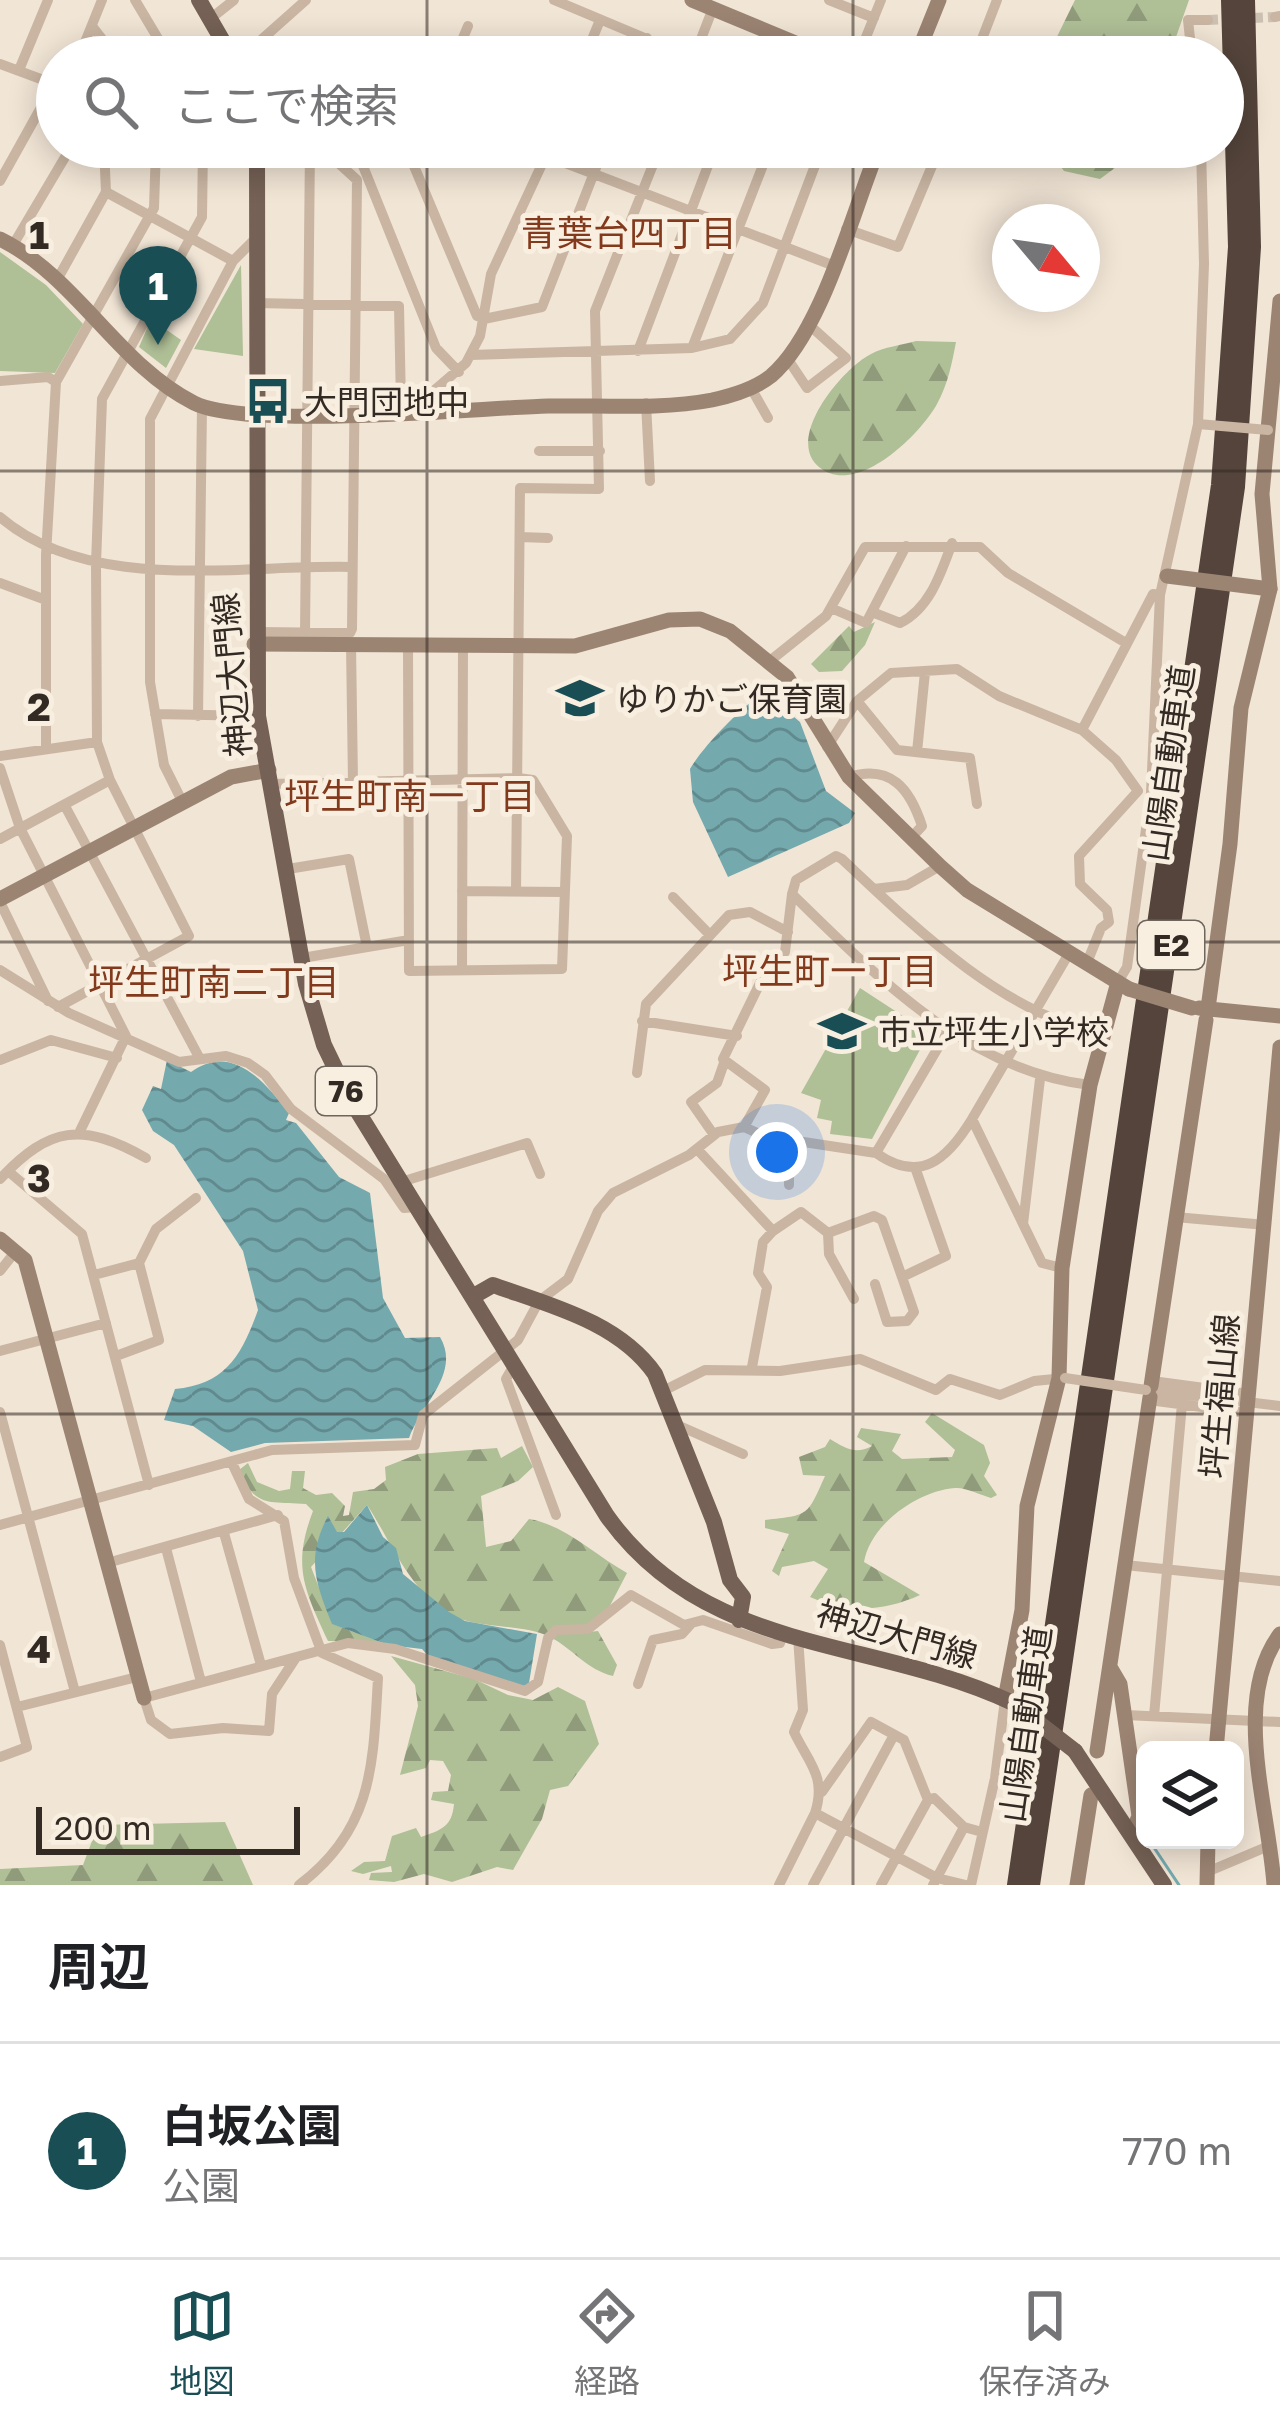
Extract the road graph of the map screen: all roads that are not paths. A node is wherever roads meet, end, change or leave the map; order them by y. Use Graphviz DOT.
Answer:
graph roads {
  1 [pos="48,0"];
  2 [pos="103,0"];
  3 [pos="135,0"];
  4 [pos="199,0"];
  5 [pos="234,0"];
  6 [pos="306,0"];
  7 [pos="554,0"];
  8 [pos="830,0"];
  9 [pos="881,0"];
  10 [pos="938,0"];
  11 [pos="997,0"];
  12 [pos="1230,0"];
  13 [pos="1246,0"];
  14 [pos="701,3"];
  15 [pos="874,18"];
  16 [pos="210,19"];
  17 [pos="600,20"];
  18 [pos="1208,20"];
  19 [pos="92,26"];
  20 [pos="468,26"];
  21 [pos="88,36"];
  22 [pos="100,36"];
  23 [pos="157,36"];
  24 [pos="220,36"];
  25 [pos="266,36"];
  26 [pos="463,36"];
  27 [pos="594,36"];
  28 [pos="642,36"];
  29 [pos="696,36"];
  30 [pos="779,36"];
  31 [pos="867,36"];
  32 [pos="924,36"];
  33 [pos="983,36"];
  34 [pos="1190,36"];
  35 [pos="1231,36"];
  36 [pos="9,67"];
  37 [pos="0,80"];
  38 [pos="36,119"];
  39 [pos="57,168"];
  40 [pos="105,168"];
  41 [pos="154,168"];
  42 [pos="203,168"];
  43 [pos="257,168"];
  44 [pos="310,168"];
  45 [pos="344,168"];
  46 [pos="364,168"];
  47 [pos="411,168"];
  48 [pos="541,168"];
  49 [pos="582,168"];
  50 [pos="596,168"];
  51 [pos="652,168"];
  52 [pos="707,168"];
  53 [pos="762,168"];
  54 [pos="814,168"];
  55 [pos="871,168"];
  56 [pos="931,168"];
  57 [pos="1202,168"];
  58 [pos="1235,168"];
  59 [pos="594,174"];
  60 [pos="0,181"];
  61 [pos="106,192"];
  62 [pos="643,193"];
  63 [pos="691,212"];
  64 [pos="151,215"];
  65 [pos="738,230"];
  66 [pos="846,230"];
  67 [pos="190,238"];
  68 [pos="256,238"];
  69 [pos="6,242"];
  70 [pos="785,248"];
  71 [pos="233,261"];
  72 [pos="832,265"];
  73 [pos="57,280"];
  74 [pos="1280,301"];
  75 [pos="256,303"];
  76 [pos="308,303"];
  77 [pos="356,303"];
  78 [pos="94,317"];
  79 [pos="484,320"];
  80 [pos="807,323"];
  81 [pos="692,348"];
  82 [pos="129,350"];
  83 [pos="638,351"];
  84 [pos="595,353"];
  85 [pos="471,355"];
  86 [pos="788,358"];
  87 [pos="459,372"];
  88 [pos="56,382"];
  89 [pos="1,384"];
  90 [pos="166,386"];
  91 [pos="751,388"];
  92 [pos="646,403"];
  93 [pos="401,405"];
  94 [pos="596,405"];
  95 [pos="202,406"];
  96 [pos="378,411"];
  97 [pos="307,413"];
  98 [pos="256,414"];
  99 [pos="355,414"];
  100 [pos="768,418"];
  101 [pos="1198,424"];
  102 [pos="1268,430"];
  103 [pos="539,451"];
  104 [pos="600,451"];
  105 [pos="650,481"];
  106 [pos="0,517"];
  107 [pos="520,537"];
  108 [pos="548,538"];
  109 [pos="952,543"];
  110 [pos="49,547"];
  111 [pos="906,547"];
  112 [pos="96,564"];
  113 [pos="149,566"];
  114 [pos="253,566"];
  115 [pos="306,566"];
  116 [pos="352,567"];
  117 [pos="196,568"];
  118 [pos="1167,576"];
  119 [pos="0,584"];
  120 [pos="1275,590"];
  121 [pos="1160,595"];
  122 [pos="46,599"];
  123 [pos="830,608"];
  124 [pos="872,612"];
  125 [pos="305,633"];
  126 [pos="254,638"];
  127 [pos="1126,643"];
  128 [pos="351,644"];
  129 [pos="408,644"];
  130 [pos="463,645"];
  131 [pos="519,645"];
  132 [pos="772,660"];
  133 [pos="925,672"];
  134 [pos="857,701"];
  135 [pos="154,714"];
  136 [pos="198,716"];
  137 [pos="258,716"];
  138 [pos="1082,730"];
  139 [pos="97,742"];
  140 [pos="827,747"];
  141 [pos="46,749"];
  142 [pos="917,752"];
  143 [pos="0,756"];
  144 [pos="0,768"];
  145 [pos="270,777"];
  146 [pos="849,777"];
  147 [pos="518,778"];
  148 [pos="463,779"];
  149 [pos="110,780"];
  150 [pos="409,781"];
  151 [pos="353,782"];
  152 [pos="1144,792"];
  153 [pos="183,803"];
  154 [pos="977,804"];
  155 [pos="65,806"];
  156 [pos="134,827"];
  157 [pos="20,828"];
  158 [pos="911,838"];
  159 [pos="0,839"];
  160 [pos="88,851"];
  161 [pos="940,866"];
  162 [pos="288,868"];
  163 [pos="44,877"];
  164 [pos="874,889"];
  165 [pos="462,891"];
  166 [pos="516,891"];
  167 [pos="566,892"];
  168 [pos="792,894"];
  169 [pos="674,897"];
  170 [pos="0,900"];
  171 [pos="788,932"];
  172 [pos="710,935"];
  173 [pos="409,940"];
  174 [pos="368,947"];
  175 [pos="1068,955"];
  176 [pos="147,958"];
  177 [pos="302,958"];
  178 [pos="1086,965"];
  179 [pos="0,970"];
  180 [pos="461,970"];
  181 [pos="102,981"];
  182 [pos="1124,986"];
  183 [pos="53,1004"];
  184 [pos="1201,1005"];
  185 [pos="1036,1010"];
  186 [pos="1280,1016"];
  187 [pos="1206,1020"];
  188 [pos="642,1021"];
  189 [pos="950,1029"];
  190 [pos="1104,1034"];
  191 [pos="126,1036"];
  192 [pos="737,1036"];
  193 [pos="1280,1047"];
  194 [pos="117,1058"];
  195 [pos="200,1059"];
  196 [pos="0,1060"];
  197 [pos="1006,1061"];
  198 [pos="724,1064"];
  199 [pos="638,1072"];
  200 [pos="1040,1079"];
  201 [pos="1090,1084"];
  202 [pos="972,1119"];
  203 [pos="744,1127"];
  204 [pos="80,1131"];
  205 [pos="714,1136"];
  206 [pos="1277,1139"];
  207 [pos="789,1141"];
  208 [pos="697,1149"];
  209 [pos="876,1154"];
  210 [pos="146,1158"];
  211 [pos="916,1170"];
  212 [pos="540,1174"];
  213 [pos="4,1175"];
  214 [pos="401,1182"];
  215 [pos="789,1185"];
  216 [pos="196,1198"];
  217 [pos="416,1207"];
  218 [pos="1175,1216"];
  219 [pos="1023,1224"];
  220 [pos="772,1232"];
  221 [pos="828,1233"];
  222 [pos="1270,1238"];
  223 [pos="0,1239"];
  224 [pos="15,1252"];
  225 [pos="139,1263"];
  226 [pos="1062,1268"];
  227 [pos="0,1270"];
  228 [pos="94,1275"];
  229 [pos="902,1277"];
  230 [pos="875,1283"];
  231 [pos="472,1297"];
  232 [pos="854,1299"];
  233 [pos="539,1301"];
  234 [pos="106,1323"];
  235 [pos="46,1339"];
  236 [pos="504,1349"];
  237 [pos="0,1352"];
  238 [pos="116,1356"];
  239 [pos="514,1366"];
  240 [pos="752,1367"];
  241 [pos="1062,1378"];
  242 [pos="1150,1391"];
  243 [pos="661,1392"];
  244 [pos="1182,1404"];
  245 [pos="1248,1404"];
  246 [pos="1280,1406"];
  247 [pos="0,1412"];
  248 [pos="672,1423"];
  249 [pos="743,1454"];
  250 [pos="232,1463"];
  251 [pos="148,1485"];
  252 [pos="89,1502"];
  253 [pos="278,1515"];
  254 [pos="556,1515"];
  255 [pos="29,1519"];
  256 [pos="0,1526"];
  257 [pos="224,1533"];
  258 [pos="166,1548"];
  259 [pos="107,1564"];
  260 [pos="1125,1565"];
  261 [pos="1167,1569"];
  262 [pos="1232,1576"];
  263 [pos="1280,1581"];
  264 [pos="740,1620"];
  265 [pos="691,1624"];
  266 [pos="1280,1634"];
  267 [pos="790,1635"];
  268 [pos="0,1645"];
  269 [pos="322,1653"];
  270 [pos="295,1659"];
  271 [pos="261,1665"];
  272 [pos="137,1677"];
  273 [pos="201,1682"];
  274 [pos="638,1684"];
  275 [pos="75,1692"];
  276 [pos="143,1698"];
  277 [pos="1009,1701"];
  278 [pos="1118,1704"];
  279 [pos="17,1707"];
  280 [pos="1154,1717"];
  281 [pos="1280,1722"];
  282 [pos="1218,1723"];
  283 [pos="1253,1724"];
  284 [pos="894,1735"];
  285 [pos="1217,1741"];
  286 [pos="1097,1751"];
  287 [pos="0,1757"];
  288 [pos="821,1792"];
  289 [pos="1091,1795"];
  290 [pos="928,1800"];
  291 [pos="814,1813"];
  292 [pos="964,1827"];
  293 [pos="843,1828"];
  294 [pos="982,1832"];
  295 [pos="1132,1833"];
  296 [pos="1275,1841"];
  297 [pos="897,1858"];
  298 [pos="1207,1878"];
  299 [pos="935,1881"];
  300 [pos="299,1885"];
  301 [pos="779,1885"];
  302 [pos="813,1885"];
  303 [pos="881,1885"];
  304 [pos="969,1885"];
  305 [pos="1016,1885"];
  306 [pos="1031,1885"];
  307 [pos="1077,1885"];
  308 [pos="1164,1885"];
  309 [pos="1274,1885"];
  1 -- 36 [label="street"];
  2 -- 19 [label="street"];
  3 -- 23 [label="street"];
  4 -- 16 [label="main road"];
  5 -- 16 [label="street"];
  6 -- 25 [label="street"];
  7 -- 17 [label="street"];
  8 -- 15 [label="street"];
  9 -- 15 [label="street"];
  10 -- 32 [label="street"];
  11 -- 33 [label="street"];
  12 -- 35 [label="highway, 山陽自動車道 / E2"];
  13 -- 306 [label="highway, 山陽自動車道 / E2"];
  14 -- 29 [label="street"];
  14 -- 30 [label="street"];
  15 -- 31 [label="street"];
  16 -- 24 [label="main road"];
  17 -- 27 [label="street"];
  17 -- 28 [label="street"];
  18 -- 34 [label="street"];
  19 -- 21 [label="street"];
  19 -- 22 [label="street"];
  20 -- 26 [label="street"];
  36 -- 37 [label="street"];
  38 -- 60 [label="street"];
  39 -- 69 [label="street"];
  40 -- 61 [label="street"];
  41 -- 64 [label="street"];
  42 -- 67 [label="street"];
  43 -- 68 [label="main road, 神辺大門線 / 76"];
  44 -- 76 [label="street"];
  45 -- 77 [label="street"];
  46 -- 87 [label="street"];
  47 -- 79 [label="street"];
  48 -- 79 [label="street"];
  49 -- 59 [label="street"];
  50 -- 59 [label="street"];
  51 -- 62 [label="street"];
  52 -- 63 [label="street"];
  53 -- 65 [label="street"];
  54 -- 70 [label="street"];
  55 -- 66 [label="street"];
  56 -- 66 [label="street"];
  57 -- 101 [label="street"];
  58 -- 305 [label="highway, 山陽自動車道 / E2"];
  59 -- 62 [label="street"];
  59 -- 79 [label="street"];
  61 -- 64 [label="street"];
  61 -- 73 [label="street"];
  62 -- 63 [label="street"];
  62 -- 84 [label="street"];
  63 -- 65 [label="street"];
  63 -- 83 [label="street"];
  64 -- 67 [label="street"];
  64 -- 78 [label="street"];
  65 -- 70 [label="street"];
  65 -- 81 [label="street"];
  66 -- 72 [label="street"];
  67 -- 71 [label="street"];
  67 -- 82 [label="street"];
  68 -- 71 [label="street"];
  68 -- 75 [label="main road, 神辺大門線 / 76"];
  69 -- 73 [label="street"];
  70 -- 72 [label="street"];
  70 -- 81 [label="street"];
  71 -- 90 [label="street"];
  72 -- 80 [label="street"];
  73 -- 78 [label="street"];
  74 -- 102 [label="street"];
  75 -- 76 [label="street"];
  75 -- 98 [label="main road, 神辺大門線 / 76"];
  76 -- 77 [label="street"];
  76 -- 97 [label="street"];
  77 -- 93 [label="street"];
  77 -- 99 [label="street"];
  78 -- 82 [label="street"];
  78 -- 88 [label="street"];
  79 -- 85 [label="street"];
  80 -- 86 [label="street"];
  80 -- 86 [label="street"];
  81 -- 83 [label="street"];
  82 -- 90 [label="street"];
  82 -- 112 [label="street"];
  83 -- 84 [label="street"];
  84 -- 85 [label="street"];
  84 -- 94 [label="street"];
  85 -- 87 [label="street"];
  86 -- 91 [label="street"];
  87 -- 93 [label="street"];
  88 -- 89 [label="street"];
  88 -- 110 [label="street"];
  90 -- 95 [label="street"];
  90 -- 113 [label="street"];
  91 -- 92 [label="street"];
  91 -- 100 [label="street"];
  92 -- 94 [label="street"];
  92 -- 105 [label="street"];
  93 -- 96 [label="street"];
  94 -- 96 [label="street"];
  94 -- 104 [label="street"];
  95 -- 98 [label="street"];
  95 -- 117 [label="street"];
  96 -- 99 [label="street"];
  97 -- 98 [label="street"];
  97 -- 99 [label="street"];
  97 -- 115 [label="street"];
  98 -- 114 [label="main road, 神辺大門線 / 76"];
  99 -- 116 [label="street"];
  101 -- 102 [label="street, bridge"];
  101 -- 118 [label="street"];
  102 -- 120 [label="street"];
  103 -- 104 [label="street"];
  104 -- 107 [label="street"];
  106 -- 110 [label="street"];
  107 -- 108 [label="street"];
  107 -- 131 [label="street"];
  109 -- 111 [label="street"];
  109 -- 124 [label="street"];
  109 -- 127 [label="street"];
  110 -- 112 [label="street"];
  110 -- 122 [label="street"];
  111 -- 123 [label="street"];
  111 -- 124 [label="street"];
  112 -- 113 [label="street"];
  112 -- 139 [label="street"];
  113 -- 117 [label="street"];
  113 -- 135 [label="street"];
  114 -- 115 [label="street"];
  114 -- 117 [label="street"];
  114 -- 126 [label="main road, 神辺大門線 / 76"];
  115 -- 116 [label="street"];
  115 -- 125 [label="street"];
  116 -- 125 [label="street"];
  117 -- 136 [label="street"];
  118 -- 120 [label="street, bridge"];
  118 -- 121 [label="street"];
  119 -- 122 [label="street"];
  120 -- 184 [label="street"];
  121 -- 127 [label="street"];
  121 -- 152 [label="street"];
  122 -- 141 [label="street"];
  123 -- 124 [label="street"];
  123 -- 132 [label="street"];
  125 -- 126 [label="street"];
  126 -- 128 [label="street"];
  126 -- 137 [label="main road, 神辺大門線 / 76"];
  127 -- 138 [label="street"];
  128 -- 129 [label="street"];
  128 -- 151 [label="street"];
  129 -- 130 [label="street"];
  129 -- 150 [label="street"];
  130 -- 131 [label="street"];
  130 -- 148 [label="street"];
  131 -- 132 [label="street"];
  131 -- 147 [label="street"];
  132 -- 140 [label="street"];
  133 -- 134 [label="street"];
  133 -- 138 [label="street"];
  133 -- 142 [label="street"];
  134 -- 140 [label="street"];
  134 -- 142 [label="street"];
  135 -- 136 [label="street"];
  135 -- 153 [label="street"];
  136 -- 137 [label="street"];
  137 -- 145 [label="main road, 神辺大門線 / 76"];
  138 -- 152 [label="street"];
  139 -- 141 [label="street"];
  139 -- 149 [label="street"];
  140 -- 146 [label="street"];
  141 -- 143 [label="street"];
  142 -- 154 [label="street"];
  144 -- 157 [label="street"];
  145 -- 151 [label="street"];
  145 -- 153 [label="street"];
  145 -- 162 [label="main road, 神辺大門線 / 76"];
  146 -- 158 [label="street"];
  146 -- 158 [label="street"];
  147 -- 148 [label="street"];
  147 -- 166 [label="street"];
  147 -- 167 [label="street"];
  148 -- 150 [label="street"];
  148 -- 165 [label="street"];
  149 -- 155 [label="street"];
  149 -- 156 [label="street"];
  150 -- 151 [label="street"];
  150 -- 173 [label="street"];
  152 -- 178 [label="street"];
  152 -- 182 [label="street"];
  153 -- 156 [label="street"];
  155 -- 157 [label="street"];
  155 -- 160 [label="street"];
  156 -- 160 [label="street"];
  156 -- 176 [label="street"];
  157 -- 159 [label="street"];
  157 -- 163 [label="street"];
  158 -- 161 [label="street"];
  160 -- 163 [label="street"];
  160 -- 176 [label="street"];
  161 -- 164 [label="street"];
  161 -- 175 [label="street"];
  162 -- 174 [label="street"];
  162 -- 177 [label="main road, 神辺大門線 / 76"];
  163 -- 170 [label="street"];
  163 -- 181 [label="street"];
  164 -- 168 [label="street"];
  164 -- 185 [label="street"];
  165 -- 166 [label="street"];
  165 -- 180 [label="street"];
  166 -- 167 [label="street"];
  167 -- 180 [label="street"];
  168 -- 171 [label="street"];
  168 -- 189 [label="street"];
  169 -- 172 [label="street"];
  170 -- 183 [label="street"];
  171 -- 172 [label="street"];
  171 -- 192 [label="street"];
  172 -- 188 [label="street"];
  173 -- 174 [label="street"];
  173 -- 180 [label="street"];
  174 -- 177 [label="street"];
  175 -- 178 [label="street"];
  175 -- 185 [label="street"];
  176 -- 181 [label="street"];
  176 -- 195 [label="street"];
  177 -- 214 [label="main road, 神辺大門線 / 76"];
  178 -- 182 [label="street"];
  179 -- 183 [label="street"];
  181 -- 183 [label="street"];
  181 -- 191 [label="street"];
  182 -- 184 [label="street, bridge"];
  182 -- 190 [label="street"];
  183 -- 191 [label="street"];
  184 -- 186 [label="street"];
  185 -- 190 [label="street"];
  185 -- 197 [label="street"];
  187 -- 218 [label="street"];
  188 -- 192 [label="street"];
  188 -- 199 [label="street"];
  189 -- 197 [label="street"];
  189 -- 209 [label="street"];
  190 -- 201 [label="street"];
  191 -- 194 [label="street"];
  191 -- 195 [label="street"];
  192 -- 198 [label="street"];
  193 -- 206 [label="street, 坪生福山線"];
  194 -- 196 [label="street"];
  194 -- 204 [label="street"];
  195 -- 217 [label="street"];
  197 -- 200 [label="street"];
  197 -- 202 [label="street"];
  198 -- 203 [label="street"];
  198 -- 205 [label="street"];
  200 -- 201 [label="street"];
  200 -- 219 [label="street"];
  201 -- 226 [label="street"];
  202 -- 211 [label="street"];
  202 -- 219 [label="street"];
  203 -- 205 [label="street"];
  203 -- 207 [label="street"];
  204 -- 210 [label="street"];
  204 -- 213 [label="street"];
  205 -- 208 [label="street"];
  206 -- 222 [label="street, 坪生福山線"];
  207 -- 209 [label="street"];
  207 -- 215 [label="street"];
  208 -- 220 [label="street"];
  208 -- 233 [label="street"];
  209 -- 211 [label="street"];
  211 -- 229 [label="street"];
  212 -- 214 [label="street"];
  213 -- 228 [label="street"];
  214 -- 217 [label="main road, 神辺大門線 / 76"];
  216 -- 225 [label="street"];
  217 -- 231 [label="main road, 神辺大門線 / 76"];
  218 -- 222 [label="street"];
  218 -- 242 [label="street"];
  219 -- 226 [label="street"];
  220 -- 221 [label="street"];
  220 -- 240 [label="street"];
  221 -- 229 [label="street"];
  221 -- 232 [label="street"];
  222 -- 245 [label="street, 坪生福山線"];
  223 -- 224 [label="street"];
  224 -- 227 [label="street"];
  224 -- 235 [label="street"];
  225 -- 228 [label="street"];
  225 -- 238 [label="street"];
  226 -- 241 [label="street"];
  228 -- 234 [label="street"];
  229 -- 230 [label="street"];
  231 -- 233 [label="main road"];
  231 -- 236 [label="main road, 神辺大門線 / 76"];
  233 -- 236 [label="street"];
  233 -- 243 [label="main road"];
  234 -- 235 [label="street"];
  234 -- 238 [label="street"];
  235 -- 237 [label="street"];
  235 -- 252 [label="street"];
  236 -- 239 [label="main road, 神辺大門線 / 76"];
  236 -- 250 [label="street"];
  238 -- 251 [label="street"];
  239 -- 254 [label="street"];
  239 -- 264 [label="main road, 神辺大門線 / 76"];
  240 -- 241 [label="street"];
  240 -- 243 [label="street"];
  241 -- 242 [label="street, bridge"];
  241 -- 277 [label="street"];
  242 -- 244 [label="street"];
  242 -- 245 [label="street"];
  242 -- 260 [label="street"];
  243 -- 248 [label="main road"];
  244 -- 245 [label="street"];
  244 -- 261 [label="street"];
  245 -- 246 [label="street"];
  245 -- 262 [label="street, 坪生福山線"];
  247 -- 255 [label="street"];
  248 -- 249 [label="street"];
  248 -- 264 [label="main road"];
  250 -- 251 [label="street"];
  250 -- 253 [label="street"];
  251 -- 252 [label="street"];
  252 -- 255 [label="street"];
  252 -- 259 [label="street"];
  253 -- 257 [label="street"];
  253 -- 269 [label="street"];
  255 -- 256 [label="street"];
  255 -- 275 [label="street"];
  257 -- 258 [label="street"];
  257 -- 271 [label="street"];
  258 -- 259 [label="street"];
  258 -- 273 [label="street"];
  259 -- 272 [label="street"];
  260 -- 261 [label="street"];
  260 -- 278 [label="street"];
  261 -- 262 [label="street"];
  261 -- 280 [label="street"];
  262 -- 263 [label="street"];
  262 -- 282 [label="street, 坪生福山線"];
  264 -- 267 [label="main road, 神辺大門線 / 76"];
  265 -- 267 [label="street"];
  265 -- 269 [label="street"];
  265 -- 274 [label="street"];
  266 -- 283 [label="street"];
  267 -- 277 [label="main road, 神辺大門線 / 76"];
  267 -- 288 [label="street"];
  268 -- 279 [label="street"];
  269 -- 270 [label="street"];
  269 -- 300 [label="street"];
  270 -- 271 [label="street"];
  270 -- 276 [label="street"];
  271 -- 273 [label="street"];
  272 -- 275 [label="street"];
  272 -- 276 [label="street"];
  273 -- 276 [label="street"];
  275 -- 279 [label="street"];
  277 -- 294 [label="street"];
  277 -- 295 [label="main road, 神辺大門線 / 76, bridge"];
  278 -- 280 [label="street"];
  278 -- 286 [label="street"];
  278 -- 295 [label="street"];
  279 -- 287 [label="street"];
  280 -- 282 [label="street"];
  281 -- 283 [label="street"];
  282 -- 283 [label="street"];
  282 -- 285 [label="street, 坪生福山線"];
  283 -- 296 [label="street"];
  284 -- 288 [label="street"];
  284 -- 290 [label="street"];
  284 -- 293 [label="street"];
  288 -- 291 [label="street"];
  289 -- 307 [label="street"];
  290 -- 292 [label="street"];
  290 -- 297 [label="street"];
  291 -- 293 [label="street"];
  291 -- 301 [label="street"];
  292 -- 294 [label="street"];
  292 -- 299 [label="street"];
  293 -- 297 [label="street"];
  293 -- 302 [label="street"];
  294 -- 304 [label="street"];
  295 -- 308 [label="main road, 神辺大門線 / 76"];
  296 -- 298 [label="street"];
  296 -- 309 [label="street"];
  297 -- 299 [label="street"];
  297 -- 303 [label="street"];
  299 -- 304 [label="street"];
}
